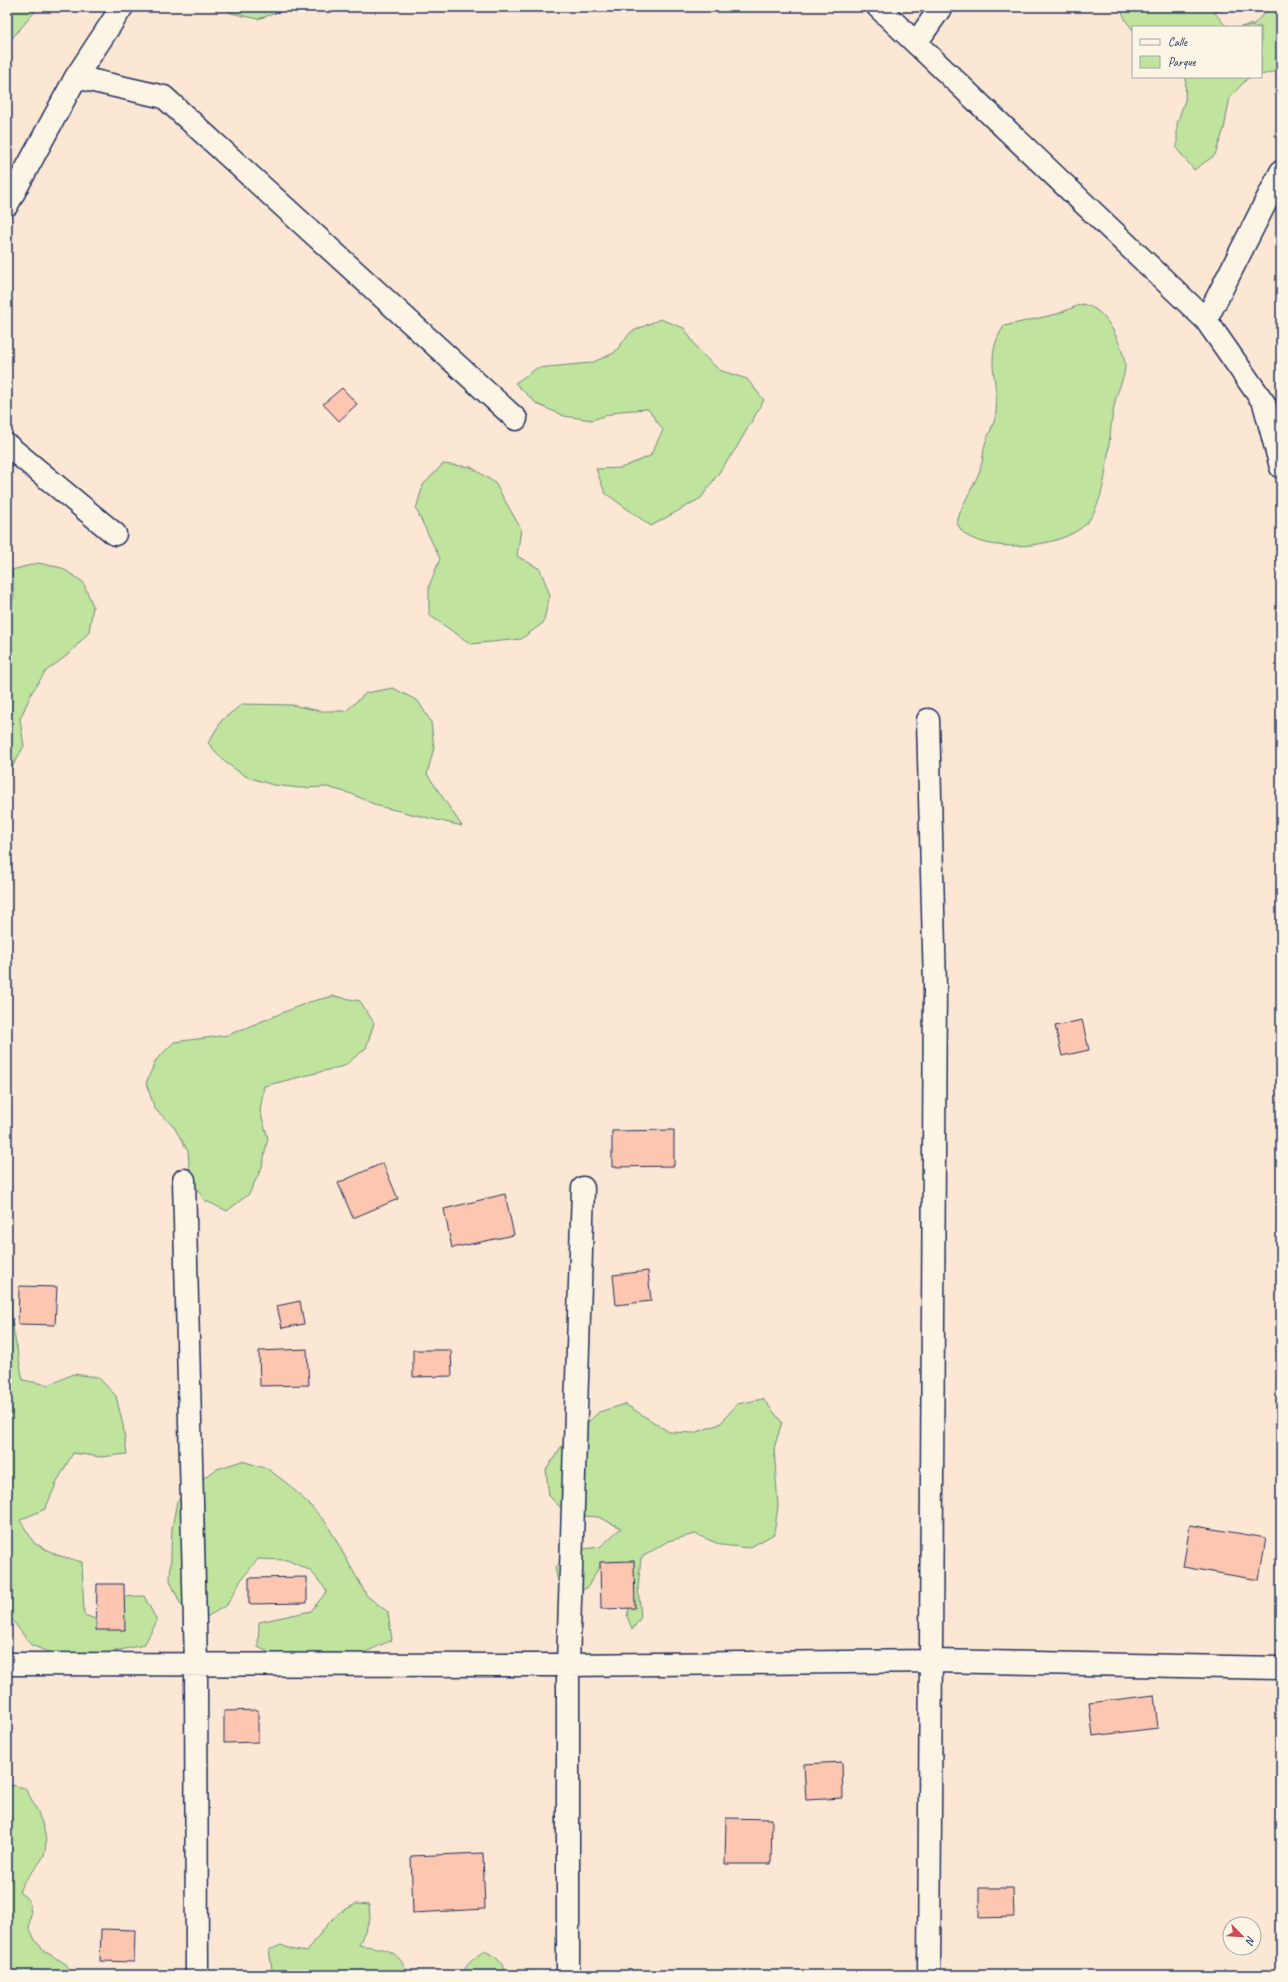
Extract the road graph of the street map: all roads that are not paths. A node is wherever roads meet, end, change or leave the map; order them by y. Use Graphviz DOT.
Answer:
graph roads {
  1 [pos="122,7"];
  2 [pos="878,7"];
  3 [pos="940,7"];
  4 [pos="916,43"];
  5 [pos="76,77"];
  6 [pos="1281,172"];
  7 [pos="7,205"];
  8 [pos="1206,320"];
  9 [pos="516,419"];
  10 [pos="7,445"];
  11 [pos="1281,467"];
  12 [pos="115,534"];
  13 [pos="928,720"];
  14 [pos="184,1180"];
  15 [pos="583,1188"];
  16 [pos="932,1661"];
  17 [pos="7,1664"];
  18 [pos="196,1664"];
  19 [pos="568,1665"];
  20 [pos="1281,1668"];
  21 [pos="197,1975"];
  22 [pos="568,1975"];
  23 [pos="929,1975"];
  1 -- 5 [label="street"];
  2 -- 4 [label="street"];
  3 -- 4 [label="street"];
  4 -- 8 [label="street"];
  5 -- 7 [label="street"];
  5 -- 9 [label="street"];
  6 -- 8 [label="street"];
  8 -- 11 [label="street"];
  10 -- 12 [label="street"];
  13 -- 16 [label="street"];
  14 -- 18 [label="street"];
  15 -- 19 [label="street"];
  16 -- 19 [label="street"];
  16 -- 20 [label="street"];
  16 -- 23 [label="street"];
  17 -- 18 [label="street"];
  18 -- 19 [label="street"];
  18 -- 21 [label="street"];
  19 -- 22 [label="street"];
}
